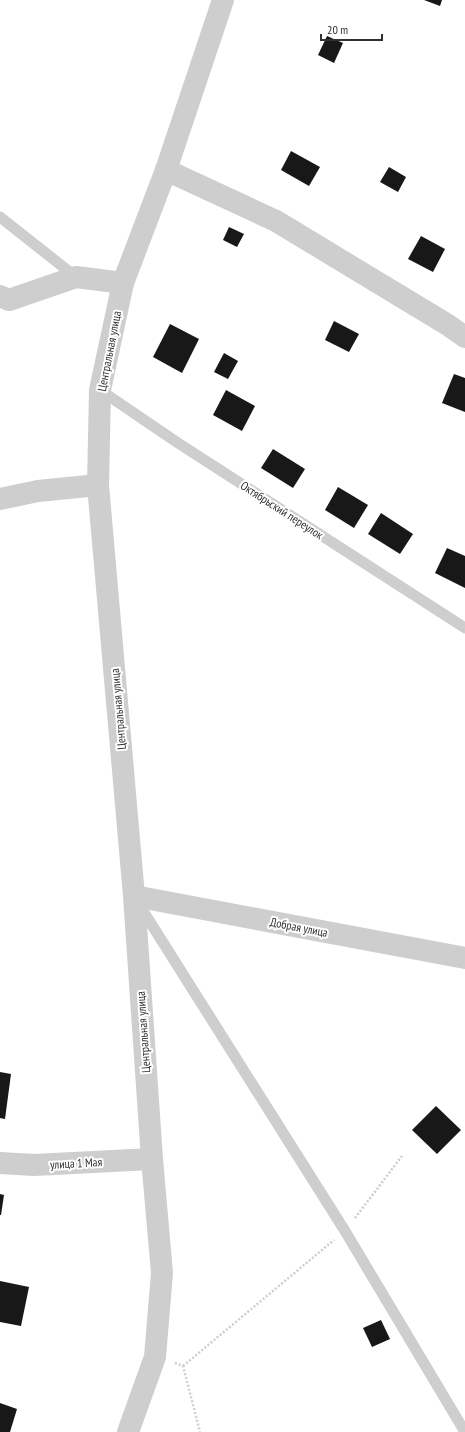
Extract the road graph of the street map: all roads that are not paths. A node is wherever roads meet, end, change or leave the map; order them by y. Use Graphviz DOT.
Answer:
graph roads {
  1 [pos="223,0"];
  2 [pos="166,170"];
  3 [pos="0,217"];
  4 [pos="76,277"];
  5 [pos="123,284"];
  6 [pos="3,300"];
  7 [pos="465,337"];
  8 [pos="100,390"];
  9 [pos="98,485"];
  10 [pos="0,499"];
  11 [pos="465,628"];
  12 [pos="134,896"];
  13 [pos="465,958"];
  14 [pos="152,1159"];
  15 [pos="0,1163"];
  16 [pos="128,1432"];
  17 [pos="465,1432"];
  1 -- 2 [label="street, Центральная улица"];
  2 -- 5 [label="street, Центральная улица"];
  2 -- 7 [label="street"];
  3 -- 4 [label="lane"];
  4 -- 5 [label="street"];
  4 -- 6 [label="street"];
  5 -- 8 [label="street, Центральная улица"];
  8 -- 9 [label="street, Центральная улица"];
  8 -- 11 [label="lane, Октябрьский переулок"];
  9 -- 10 [label="street"];
  9 -- 12 [label="street, Центральная улица"];
  12 -- 13 [label="street, Добрая улица"];
  12 -- 14 [label="street, Центральная улица"];
  12 -- 17 [label="lane"];
  14 -- 15 [label="street, улица 1 Мая"];
  14 -- 16 [label="street, Центральная улица"];
}
